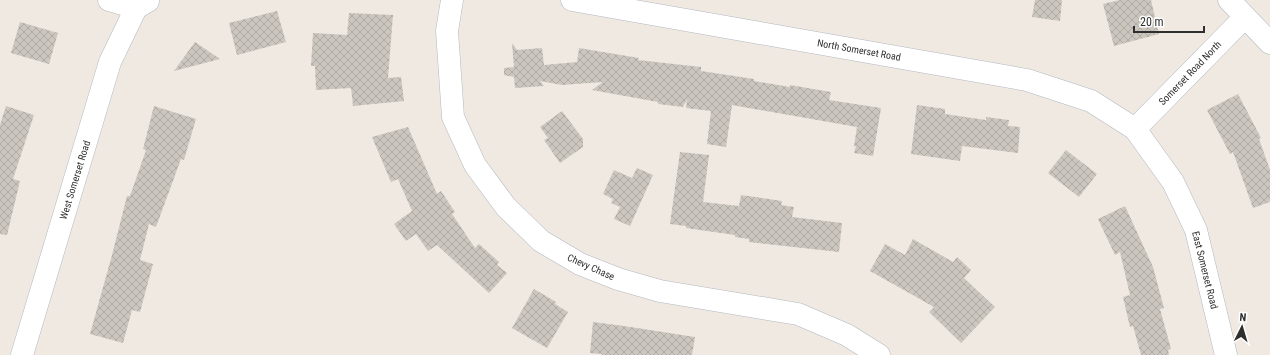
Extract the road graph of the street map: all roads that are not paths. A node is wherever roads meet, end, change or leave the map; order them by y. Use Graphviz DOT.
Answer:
graph roads {
  1 [pos="109,0"];
  2 [pos="452,0"];
  3 [pos="572,0"];
  4 [pos="1229,0"];
  5 [pos="142,4"];
  6 [pos="622,4"];
  7 [pos="1245,17"];
  8 [pos="1270,43"];
  9 [pos="1135,129"];
  10 [pos="22,355"];
  11 [pos="879,355"];
  12 [pos="1226,355"];
  1 -- 5 [label="street"];
  2 -- 11 [label="street, Chevy Chase"];
  3 -- 6 [label="street, North Somerset Road"];
  4 -- 7 [label="street"];
  5 -- 10 [label="street, West Somerset Road"];
  6 -- 9 [label="street, North Somerset Road"];
  7 -- 8 [label="street"];
  7 -- 9 [label="street, Somerset Road North"];
  9 -- 12 [label="street, East Somerset Road"];
}
